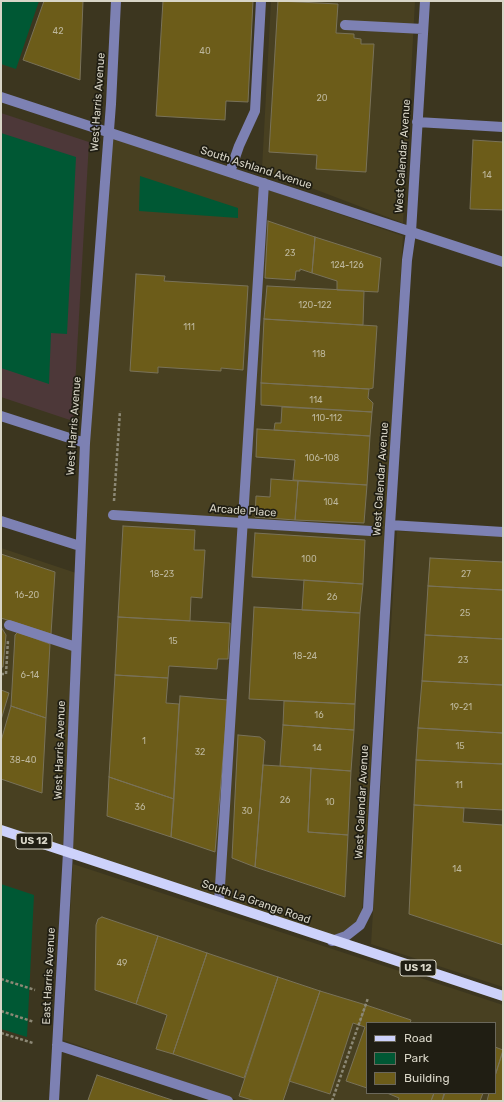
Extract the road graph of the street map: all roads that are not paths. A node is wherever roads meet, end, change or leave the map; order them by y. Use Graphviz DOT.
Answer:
graph roads {
  1 [pos="116,1"];
  2 [pos="262,1"];
  3 [pos="425,1"];
  4 [pos="346,25"];
  5 [pos="423,29"];
  6 [pos="1,97"];
  7 [pos="417,122"];
  8 [pos="503,126"];
  9 [pos="108,132"];
  10 [pos="230,172"];
  11 [pos="264,184"];
  12 [pos="411,232"];
  13 [pos="503,261"];
  14 [pos="1,416"];
  15 [pos="85,443"];
  16 [pos="113,515"];
  17 [pos="1,521"];
  18 [pos="243,523"];
  19 [pos="390,525"];
  20 [pos="371,531"];
  21 [pos="503,532"];
  22 [pos="80,546"];
  23 [pos="9,624"];
  24 [pos="76,648"];
  25 [pos="1,830"];
  26 [pos="68,852"];
  27 [pos="219,902"];
  28 [pos="332,940"];
  29 [pos="503,996"];
  30 [pos="57,1045"];
  31 [pos="54,1101"];
  32 [pos="228,1101"];
  1 -- 9 [label="street, West Harris Avenue"];
  2 -- 10 [label="street"];
  3 -- 5 [label="street, West Calendar Avenue"];
  4 -- 5 [label="street"];
  5 -- 7 [label="street, West Calendar Avenue"];
  6 -- 9 [label="street, South Ashland Avenue"];
  7 -- 8 [label="street"];
  7 -- 12 [label="street, West Calendar Avenue"];
  9 -- 10 [label="street, South Ashland Avenue"];
  9 -- 15 [label="street, West Harris Avenue"];
  10 -- 11 [label="street, South Ashland Avenue"];
  11 -- 12 [label="street, South Ashland Avenue"];
  11 -- 18 [label="street"];
  12 -- 13 [label="street, South Ashland Avenue"];
  12 -- 19 [label="street, West Calendar Avenue"];
  14 -- 15 [label="street"];
  15 -- 22 [label="street, West Harris Avenue"];
  16 -- 18 [label="street, Arcade Place"];
  17 -- 22 [label="street"];
  18 -- 20 [label="street, Arcade Place"];
  18 -- 27 [label="street"];
  19 -- 21 [label="street"];
  19 -- 28 [label="street, West Calendar Avenue"];
  22 -- 24 [label="street, West Harris Avenue"];
  23 -- 24 [label="street"];
  24 -- 26 [label="street, West Harris Avenue"];
  25 -- 26 [label="main road, South La Grange Road / US 12"];
  26 -- 27 [label="main road, South La Grange Road / US 12"];
  26 -- 30 [label="street, East Harris Avenue"];
  27 -- 28 [label="main road, South La Grange Road / US 12"];
  28 -- 29 [label="main road, South La Grange Road / US 12"];
  30 -- 31 [label="street, East Harris Avenue"];
  30 -- 32 [label="street"];
}
